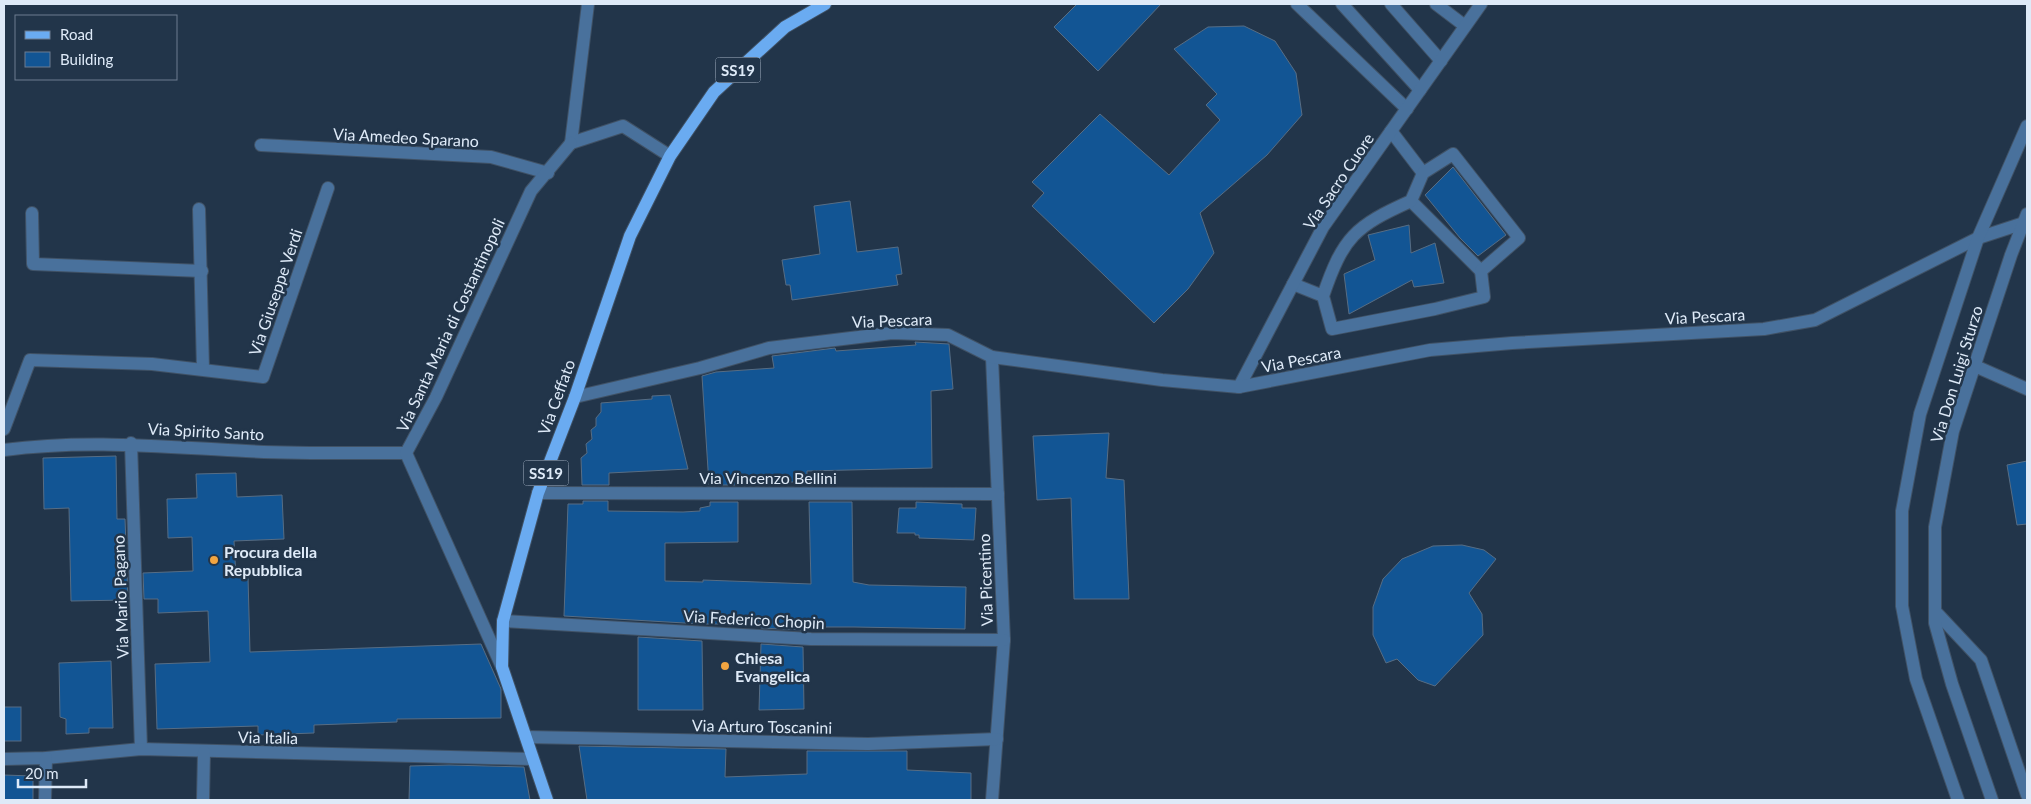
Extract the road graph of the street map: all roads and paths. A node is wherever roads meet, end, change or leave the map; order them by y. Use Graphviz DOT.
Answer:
graph roads {
  1 [pos="588,4"];
  2 [pos="826,4"];
  3 [pos="1297,4"];
  4 [pos="1342,4"];
  5 [pos="1391,4"];
  6 [pos="1436,4"];
  7 [pos="1481,4"];
  8 [pos="1466,26"];
  9 [pos="1441,61"];
  10 [pos="1420,90"];
  11 [pos="1407,109"];
  12 [pos="2027,126"];
  13 [pos="1391,131"];
  14 [pos="571,142"];
  15 [pos="261,145"];
  16 [pos="670,156"];
  17 [pos="1423,172"];
  18 [pos="548,173"];
  19 [pos="328,188"];
  20 [pos="1411,201"];
  21 [pos="199,209"];
  22 [pos="32,213"];
  23 [pos="2026,220"];
  24 [pos="1978,238"];
  25 [pos="202,271"];
  26 [pos="1481,271"];
  27 [pos="1293,284"];
  28 [pos="1323,296"];
  29 [pos="992,358"];
  30 [pos="1975,366"];
  31 [pos="203,369"];
  32 [pos="1239,387"];
  33 [pos="2027,389"];
  34 [pos="575,396"];
  35 [pos="4,429"];
  36 [pos="131,443"];
  37 [pos="4,450"];
  38 [pos="406,453"];
  39 [pos="538,493"];
  40 [pos="998,494"];
  41 [pos="1935,611"];
  42 [pos="503,620"];
  43 [pos="1004,640"];
  44 [pos="502,667"];
  45 [pos="526,737"];
  46 [pos="997,739"];
  47 [pos="141,749"];
  48 [pos="204,752"];
  49 [pos="46,758"];
  50 [pos="4,759"];
  51 [pos="532,759"];
  52 [pos="2027,795"];
  53 [pos="45,800"];
  54 [pos="204,800"];
  55 [pos="547,800"];
  56 [pos="992,800"];
  57 [pos="1958,800"];
  58 [pos="1992,800"];
  1 -- 14 [label="street"];
  2 -- 16 [label="main road, SS19"];
  3 -- 11 [label="street"];
  4 -- 10 [label="street"];
  5 -- 9 [label="street"];
  6 -- 8 [label="street"];
  7 -- 8 [label="street, Via Sacro Cuore"];
  8 -- 9 [label="street, Via Sacro Cuore"];
  9 -- 10 [label="street, Via Sacro Cuore"];
  10 -- 11 [label="street, Via Sacro Cuore"];
  11 -- 13 [label="street, Via Sacro Cuore"];
  12 -- 24 [label="street, Via Don Luigi Sturzo"];
  13 -- 17 [label="street"];
  13 -- 27 [label="street, Via Sacro Cuore"];
  14 -- 16 [label="street"];
  14 -- 18 [label="street, Via Santa Maria di Costantinopoli"];
  15 -- 18 [label="street, Via Amedeo Sparano"];
  16 -- 34 [label="main road, Via Ceffato / SS19"];
  17 -- 20 [label="street"];
  17 -- 26 [label="street"];
  18 -- 38 [label="street, Via Santa Maria di Costantinopoli"];
  19 -- 31 [label="street, Via Giuseppe Verdi"];
  20 -- 26 [label="street"];
  20 -- 28 [label="street"];
  21 -- 25 [label="street"];
  22 -- 25 [label="street"];
  23 -- 24 [label="street, Via Pescara"];
  23 -- 30 [label="street, Via Don Luigi Sturzo"];
  24 -- 32 [label="street, Via Pescara"];
  24 -- 57 [label="street, Via Don Luigi Sturzo"];
  25 -- 31 [label="street"];
  26 -- 28 [label="street"];
  27 -- 28 [label="street"];
  27 -- 32 [label="street, Via Sacro Cuore"];
  29 -- 32 [label="street, Via Pescara"];
  29 -- 34 [label="street, Via Pescara"];
  29 -- 40 [label="street, Via Picentino"];
  30 -- 33 [label="street"];
  30 -- 41 [label="street, Via Don Luigi Sturzo"];
  31 -- 35 [label="street, Via Giuseppe Verdi"];
  34 -- 39 [label="main road, Via Ceffato / SS19"];
  36 -- 37 [label="street, Via Spirito Santo"];
  36 -- 38 [label="street, Via Spirito Santo"];
  36 -- 47 [label="street, Via Mario Pagano"];
  38 -- 44 [label="street, Via Santa Maria di Costantinopoli"];
  39 -- 40 [label="street, Via Vincenzo Bellini"];
  39 -- 42 [label="main road, Via Ceffato / SS19"];
  40 -- 43 [label="street, Via Picentino"];
  41 -- 52 [label="street"];
  41 -- 58 [label="street, Via Don Luigi Sturzo"];
  42 -- 43 [label="street, Via Federico Chopin"];
  42 -- 44 [label="main road, Via Ceffato / SS19"];
  43 -- 46 [label="street, Via Picentino"];
  44 -- 45 [label="main road, Via Ceffato / SS19"];
  45 -- 46 [label="street, Via Arturo Toscanini"];
  45 -- 51 [label="main road, Via Ceffato / SS19"];
  46 -- 56 [label="street, Via Picentino"];
  47 -- 48 [label="street, Via Italia"];
  47 -- 49 [label="street, Via Italia"];
  48 -- 51 [label="street, Via Italia"];
  48 -- 54 [label="street"];
  49 -- 50 [label="street, Via Italia"];
  49 -- 53 [label="street"];
  51 -- 55 [label="main road, Via Ceffato / SS19"];
}
